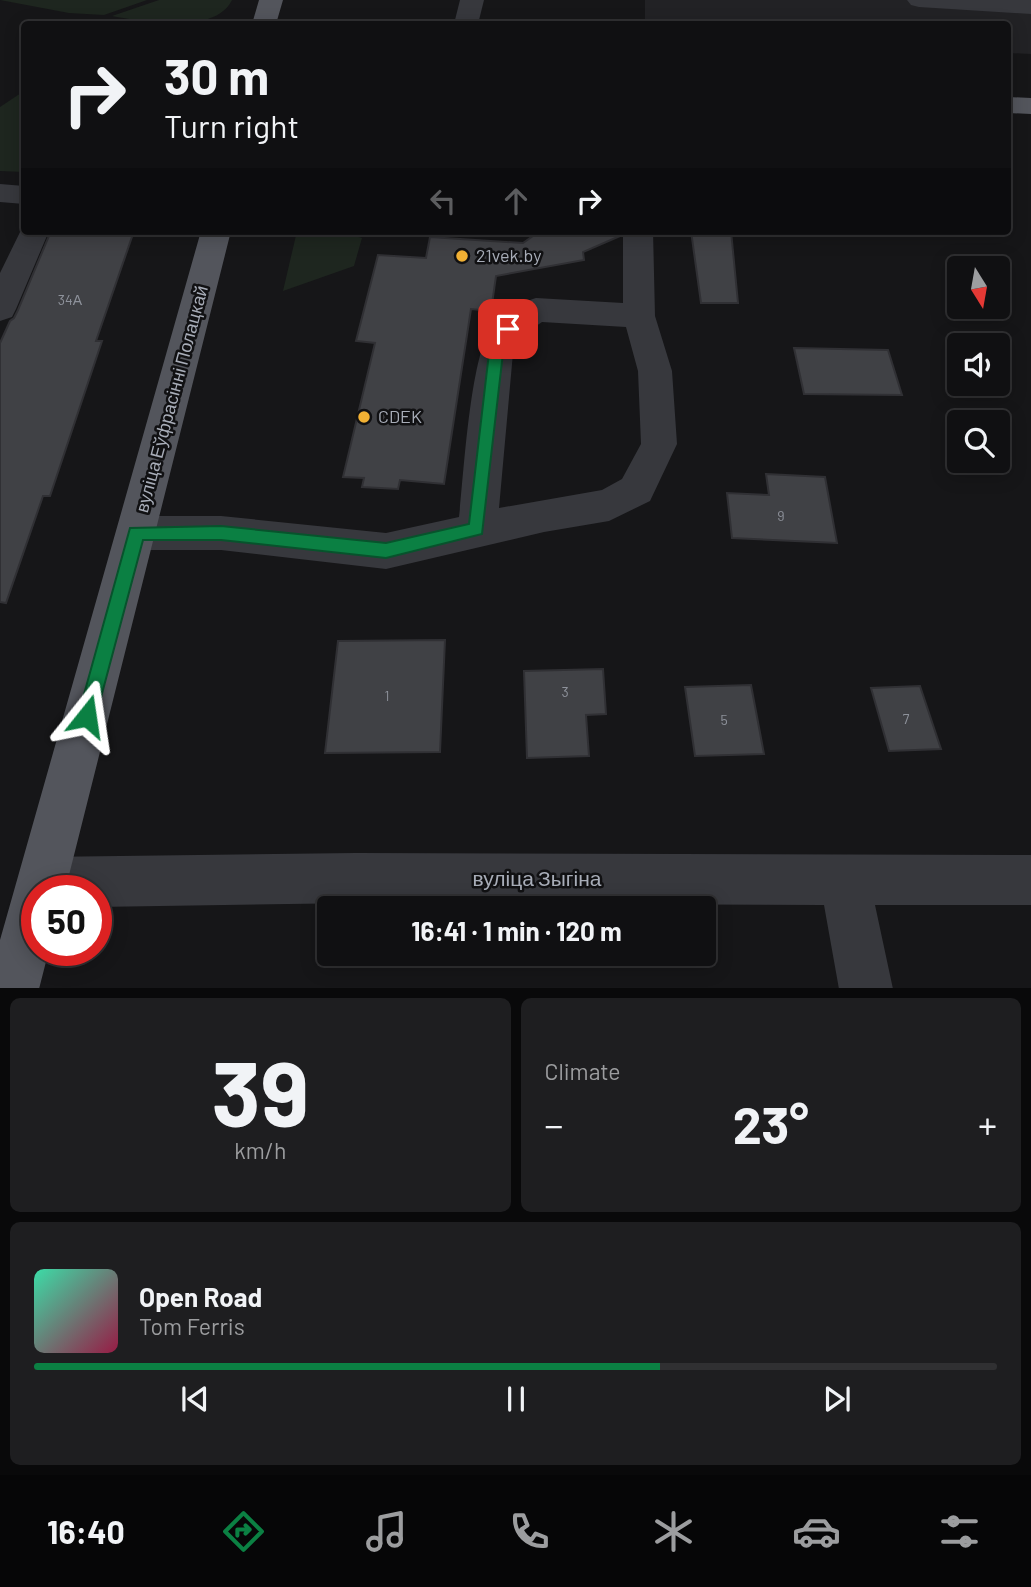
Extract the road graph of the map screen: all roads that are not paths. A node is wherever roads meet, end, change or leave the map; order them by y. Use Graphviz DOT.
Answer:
graph roads {
  1 [pos="271,0"];
  2 [pos="472,0"];
  3 [pos="919,0"];
  4 [pos="1031,7"];
  5 [pos="265,21"];
  6 [pos="467,21"];
  7 [pos="1011,105"];
  8 [pos="1031,106"];
  9 [pos="0,193"];
  10 [pos="21,195"];
  11 [pos="32,235"];
  12 [pos="215,235"];
  13 [pos="638,235"];
  14 [pos="0,309"];
  15 [pos="639,316"];
  16 [pos="477,529"];
  17 [pos="136,533"];
  18 [pos="44,875"];
  19 [pos="845,880"];
  20 [pos="1031,880"];
  21 [pos="112,888"];
  22 [pos="21,958"];
  23 [pos="12,988"];
  24 [pos="866,988"];
  1 -- 5 [label="main road"];
  2 -- 6 [label="street"];
  3 -- 4 [label="street"];
  7 -- 8 [label="main road"];
  9 -- 10 [label="street"];
  11 -- 14 [label="street"];
  12 -- 17 [label="main road, вуліца Еўфрасінні Полацкай"];
  13 -- 15 [label="street"];
  15 -- 16 [label="street"];
  15 -- 16 [label="street"];
  16 -- 17 [label="street"];
  17 -- 18 [label="main road, вуліца Еўфрасінні Полацкай"];
  19 -- 20 [label="street, вуліца Зыгіна"];
  19 -- 21 [label="street, вуліца Зыгіна"];
  19 -- 24 [label="street"];
  22 -- 23 [label="main road, вуліца Еўфрасінні Полацкай"];
}
